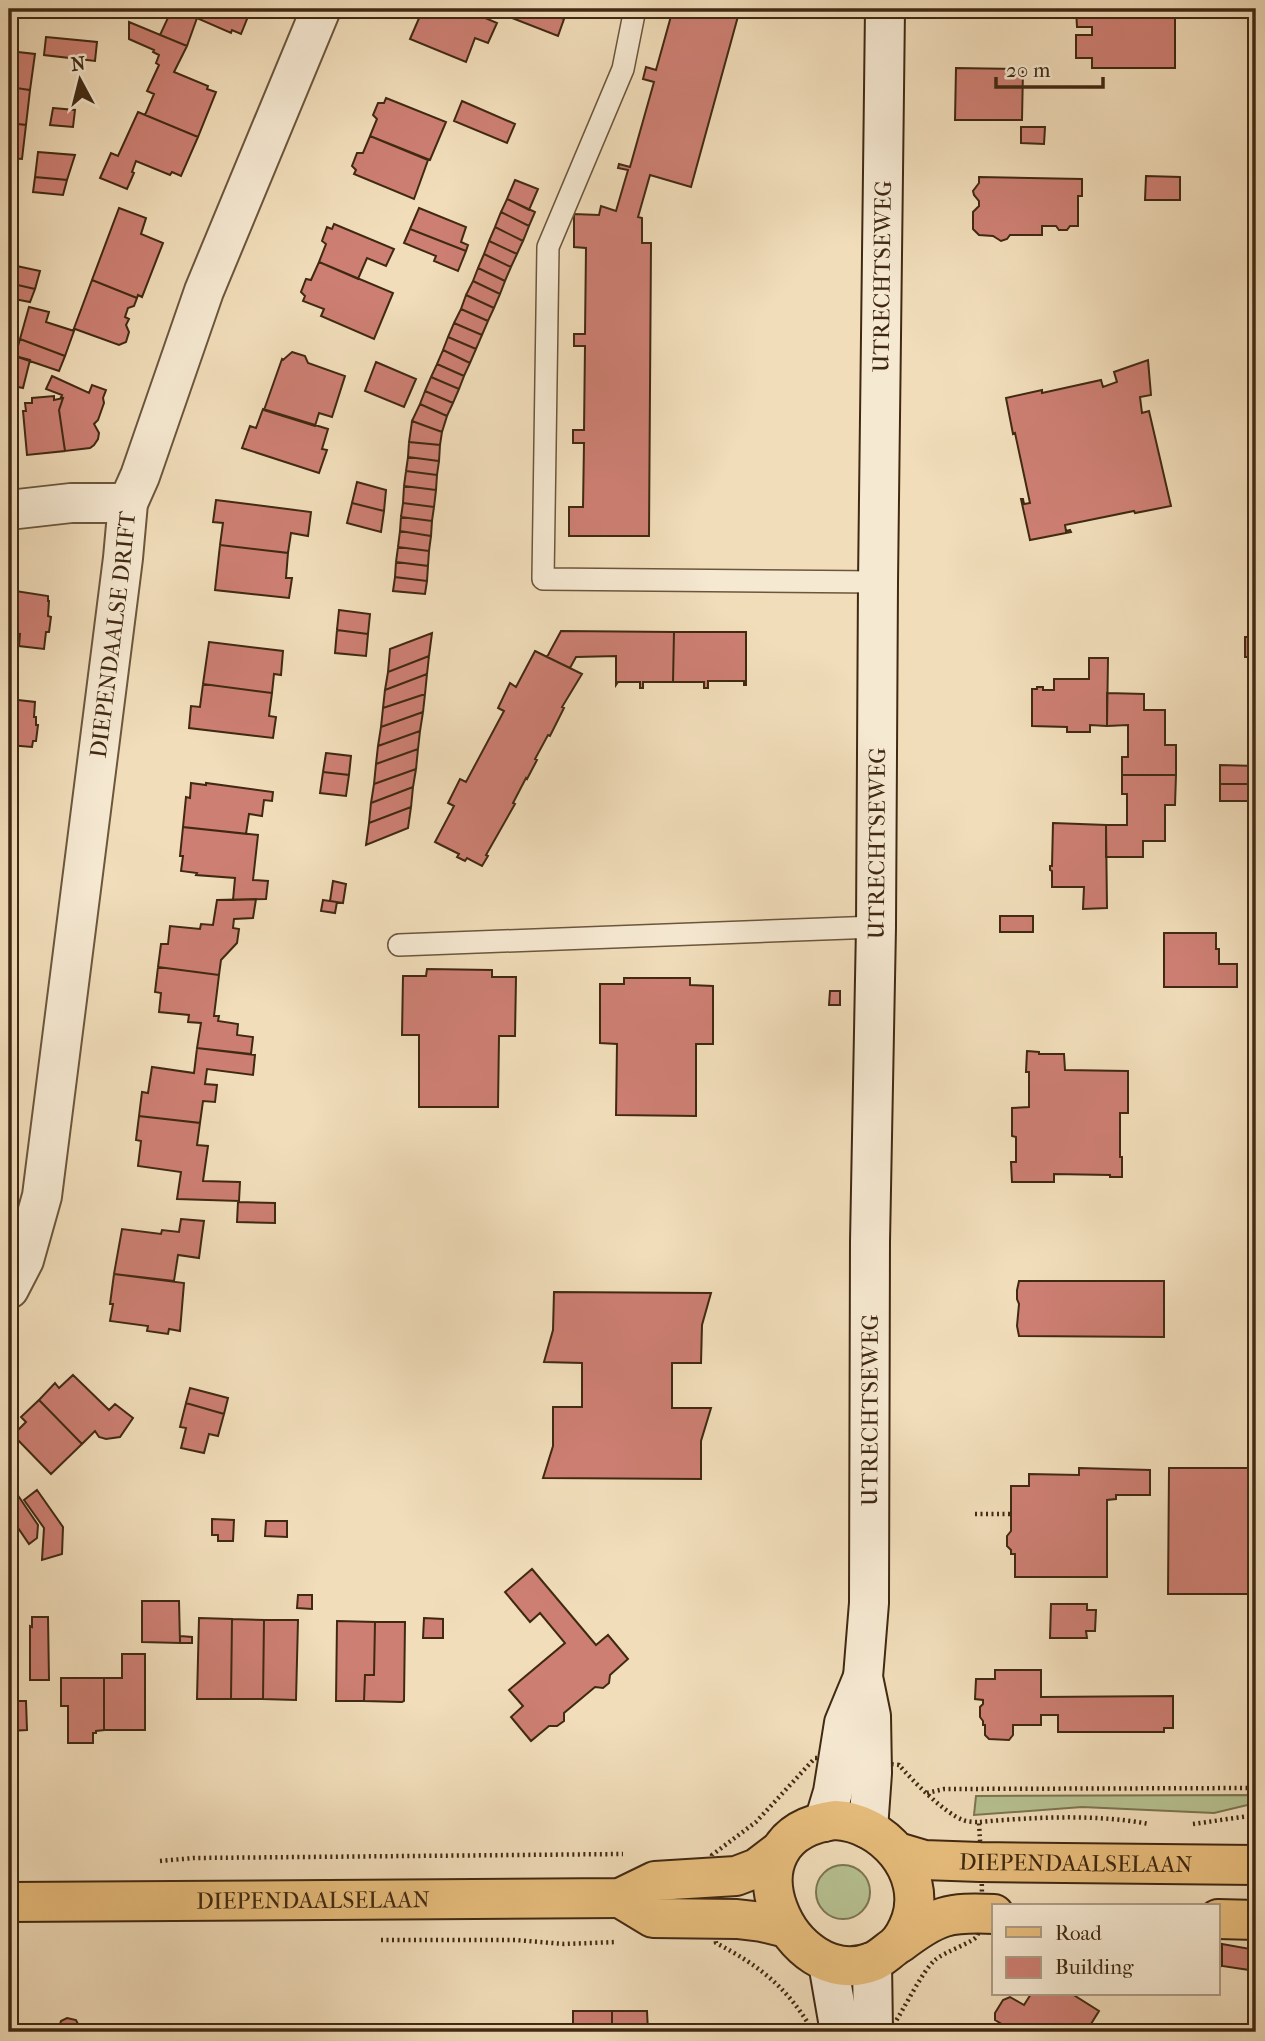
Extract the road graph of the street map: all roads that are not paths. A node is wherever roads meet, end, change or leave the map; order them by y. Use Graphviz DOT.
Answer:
graph roads {
  1 [pos="321,9"];
  2 [pos="635,9"];
  3 [pos="884,9"];
  4 [pos="128,503"];
  5 [pos="9,510"];
  6 [pos="878,582"];
  7 [pos="877,926"];
  8 [pos="399,945"];
  9 [pos="9,1289"];
  10 [pos="855,1760"];
  11 [pos="824,1822"];
  12 [pos="883,1841"];
  13 [pos="778,1852"];
  14 [pos="1256,1865"];
  15 [pos="620,1898"];
  16 [pos="9,1902"];
  17 [pos="987,1914"];
  18 [pos="1220,1919"];
  19 [pos="1256,1920"];
  20 [pos="787,1928"];
  21 [pos="886,1952"];
  22 [pos="828,1963"];
  23 [pos="856,2031"];
  1 -- 4 [label="main road, DIEPENDAALSE DRIFT"];
  2 -- 6 [label="lane"];
  3 -- 6 [label="main road, UTRECHTSEWEG"];
  4 -- 5 [label="main road"];
  4 -- 9 [label="main road, DIEPENDAALSE DRIFT"];
  6 -- 7 [label="main road, UTRECHTSEWEG"];
  7 -- 8 [label="lane"];
  7 -- 10 [label="main road, UTRECHTSEWEG"];
  10 -- 11 [label="main road, UTRECHTSEWEG"];
  10 -- 12 [label="main road, UTRECHTSEWEG"];
  11 -- 12 [label="main road"];
  11 -- 13 [label="main road"];
  12 -- 14 [label="main road, DIEPENDAALSELAAN"];
  12 -- 21 [label="main road"];
  13 -- 15 [label="main road, DIEPENDAALSELAAN"];
  13 -- 20 [label="main road"];
  15 -- 16 [label="main road, DIEPENDAALSELAAN"];
  15 -- 20 [label="main road"];
  17 -- 21 [label="main road"];
  18 -- 19 [label="main road"];
  20 -- 22 [label="main road"];
  21 -- 22 [label="main road"];
  21 -- 23 [label="main road"];
  22 -- 23 [label="main road"];
}
